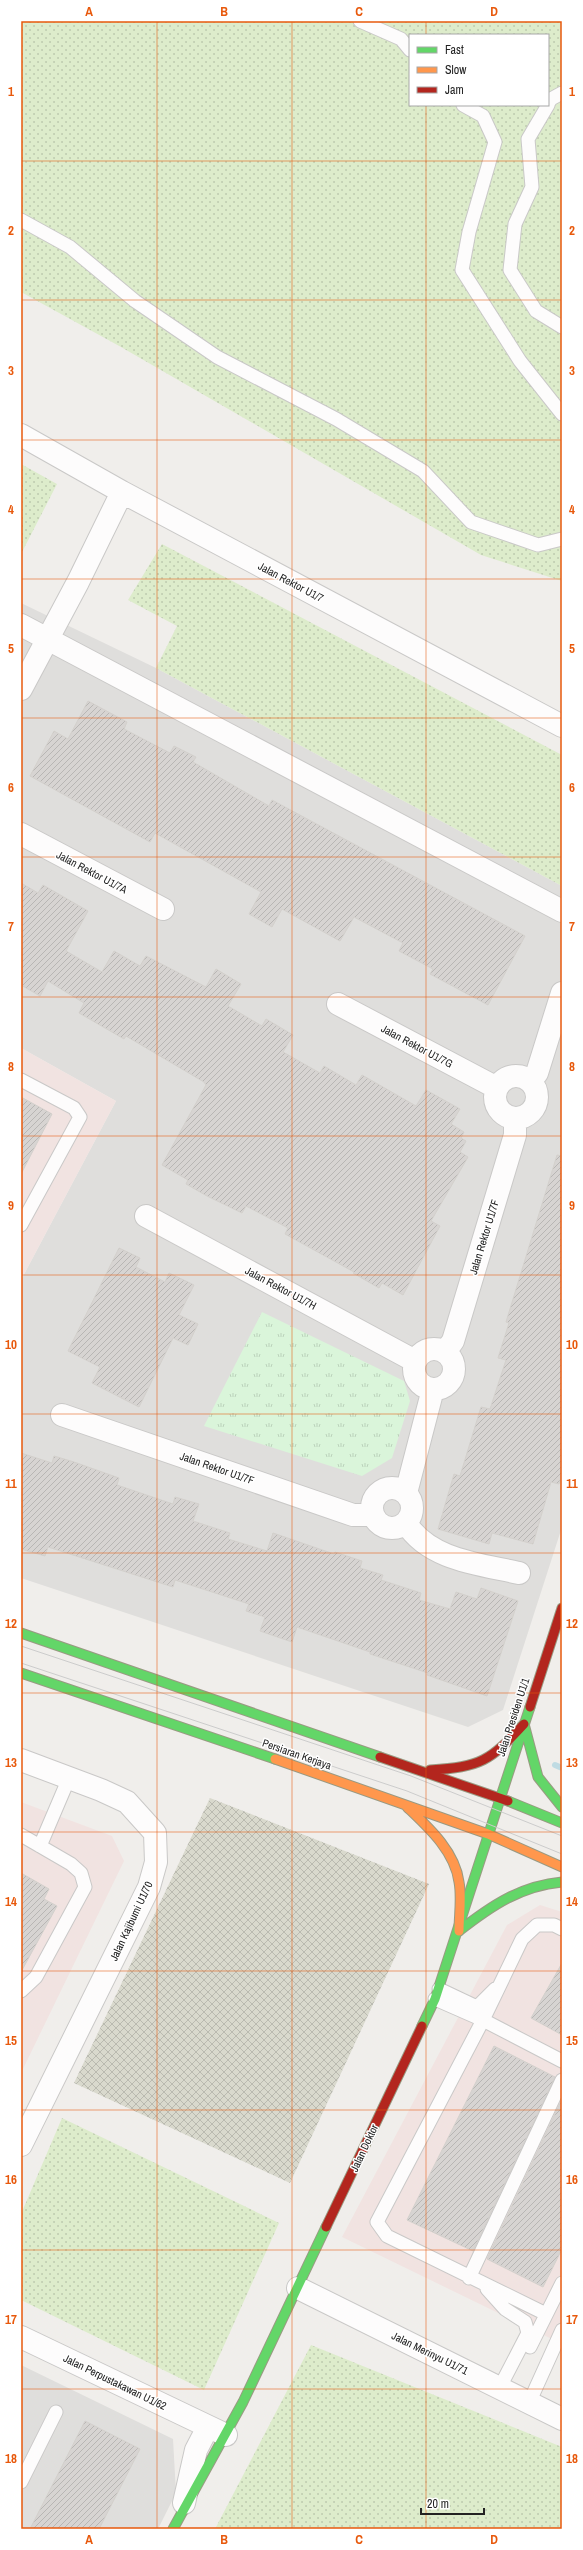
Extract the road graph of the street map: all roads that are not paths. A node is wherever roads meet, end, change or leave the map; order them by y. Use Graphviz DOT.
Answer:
graph roads {
  1 [pos="360,21"];
  2 [pos="409,49"];
  3 [pos="562,93"];
  4 [pos="549,103"];
  5 [pos="465,106"];
  6 [pos="547,106"];
  7 [pos="21,220"];
  8 [pos="562,327"];
  9 [pos="562,414"];
  10 [pos="21,435"];
  11 [pos="122,492"];
  12 [pos="562,539"];
  13 [pos="21,625"];
  14 [pos="48,639"];
  15 [pos="21,689"];
  16 [pos="562,726"];
  17 [pos="21,834"];
  18 [pos="163,910"];
  19 [pos="562,912"];
  20 [pos="562,993"];
  21 [pos="338,1004"];
  22 [pos="21,1080"];
  23 [pos="530,1081"];
  24 [pos="497,1088"];
  25 [pos="515,1119"];
  26 [pos="146,1216"];
  27 [pos="21,1225"];
  28 [pos="445,1352"];
  29 [pos="415,1361"];
  30 [pos="433,1389"];
  31 [pos="62,1415"];
  32 [pos="406,1493"];
  33 [pos="373,1515"];
  34 [pos="406,1523"];
  35 [pos="519,1573"];
  36 [pos="562,1608"];
  37 [pos="21,1633"];
  38 [pos="21,1673"];
  39 [pos="524,1724"];
  40 [pos="21,1760"];
  41 [pos="415,1771"];
  42 [pos="69,1778"];
  43 [pos="499,1798"];
  44 [pos="401,1802"];
  45 [pos="562,1807"];
  46 [pos="562,1823"];
  47 [pos="488,1834"];
  48 [pos="21,1835"];
  49 [pos="40,1846"];
  50 [pos="562,1866"];
  51 [pos="562,1882"];
  52 [pos="562,1929"];
  53 [pos="459,1931"];
  54 [pos="502,1982"];
  55 [pos="21,1991"];
  56 [pos="437,1994"];
  57 [pos="483,2020"];
  58 [pos="562,2061"];
  59 [pos="562,2080"];
  60 [pos="21,2145"];
  61 [pos="469,2278"];
  62 [pos="562,2283"];
  63 [pos="483,2284"];
  64 [pos="298,2288"];
  65 [pos="546,2314"];
  66 [pos="562,2330"];
  67 [pos="21,2337"];
  68 [pos="504,2389"];
  69 [pos="529,2403"];
  70 [pos="56,2412"];
  71 [pos="562,2419"];
  72 [pos="217,2431"];
  73 [pos="21,2482"];
  74 [pos="178,2520"];
  1 -- 2 [label="lane"];
  3 -- 4 [label="lane"];
  5 -- 9 [label="lane"];
  6 -- 8 [label="lane"];
  7 -- 12 [label="lane"];
  10 -- 11 [label="street, Jalan Rektor U1/7"];
  11 -- 14 [label="street"];
  11 -- 16 [label="street, Jalan Rektor U1/7"];
  13 -- 14 [label="street"];
  14 -- 15 [label="street"];
  14 -- 19 [label="street"];
  17 -- 18 [label="street, Jalan Rektor U1/7A"];
  20 -- 23 [label="street"];
  21 -- 24 [label="street, Jalan Rektor U1/7G"];
  22 -- 27 [label="lane"];
  23 -- 24 [label="street"];
  23 -- 25 [label="street"];
  24 -- 25 [label="street"];
  25 -- 28 [label="street, Jalan Rektor U1/7F"];
  26 -- 29 [label="street, Jalan Rektor U1/7H"];
  28 -- 29 [label="street"];
  28 -- 30 [label="street"];
  29 -- 30 [label="street"];
  30 -- 32 [label="street"];
  31 -- 33 [label="street, Jalan Rektor U1/7F"];
  32 -- 33 [label="street"];
  32 -- 34 [label="street"];
  33 -- 34 [label="street"];
  34 -- 35 [label="street"];
  36 -- 39 [label="main road, Jalan Presiden U1/1"];
  37 -- 41 [label="main road"];
  38 -- 44 [label="main road, Persiaran Kerjaya"];
  39 -- 41 [label="main road"];
  39 -- 43 [label="main road, Jalan Presiden U1/1"];
  39 -- 45 [label="main road"];
  40 -- 42 [label="street, Jalan Kajibumi U1/70"];
  41 -- 43 [label="main road"];
  42 -- 49 [label="lane"];
  42 -- 60 [label="street, Jalan Kajibumi U1/70"];
  43 -- 46 [label="main road"];
  43 -- 47 [label="main road, Jalan Presiden U1/1"];
  44 -- 47 [label="main road, Persiaran Kerjaya"];
  44 -- 53 [label="main road"];
  47 -- 50 [label="main road, Persiaran Kerjaya"];
  47 -- 53 [label="main road, Jalan Doktor"];
  48 -- 49 [label="lane"];
  49 -- 55 [label="lane"];
  51 -- 53 [label="main road"];
  52 -- 54 [label="lane"];
  53 -- 56 [label="main road, Jalan Doktor"];
  54 -- 56 [label="lane"];
  54 -- 57 [label="lane"];
  56 -- 57 [label="lane"];
  56 -- 64 [label="main road, Jalan Doktor"];
  57 -- 58 [label="lane"];
  57 -- 61 [label="lane"];
  59 -- 61 [label="lane"];
  61 -- 63 [label="lane"];
  62 -- 65 [label="lane"];
  63 -- 65 [label="lane"];
  63 -- 68 [label="lane"];
  64 -- 68 [label="street, Jalan Merinyu U1/71"];
  64 -- 72 [label="main road, Jalan Doktor"];
  65 -- 68 [label="lane"];
  66 -- 69 [label="lane"];
  67 -- 72 [label="street, Jalan Perpustakawan U1/62"];
  68 -- 69 [label="street, Jalan Merinyu U1/71"];
  69 -- 71 [label="street, Jalan Merinyu U1/71"];
  70 -- 73 [label="lane"];
  72 -- 74 [label="street"];
}
